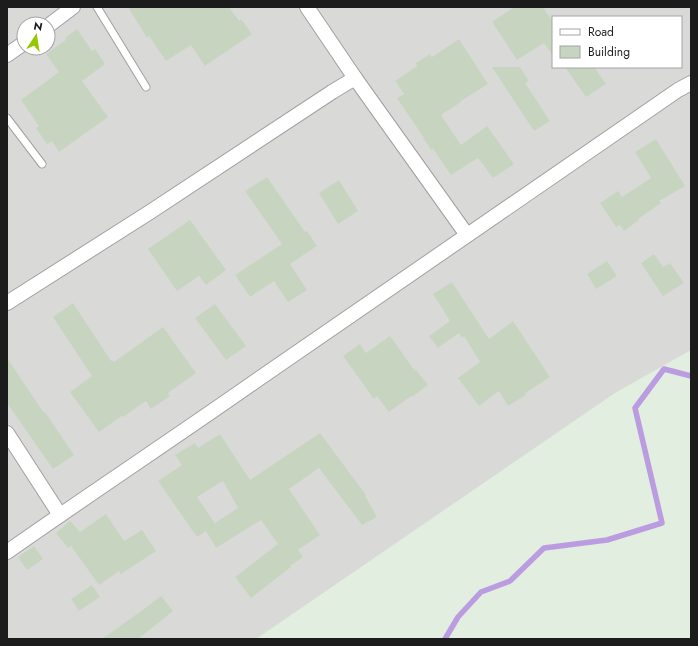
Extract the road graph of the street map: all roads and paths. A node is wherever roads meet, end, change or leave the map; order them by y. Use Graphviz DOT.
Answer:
graph roads {
  1 [pos="74,7"];
  2 [pos="97,7"];
  3 [pos="307,7"];
  4 [pos="56,20"];
  5 [pos="16,49"];
  6 [pos="7,55"];
  7 [pos="355,78"];
  8 [pos="691,83"];
  9 [pos="146,87"];
  10 [pos="7,118"];
  11 [pos="42,164"];
  12 [pos="467,235"];
  13 [pos="7,304"];
  14 [pos="7,433"];
  15 [pos="60,515"];
  16 [pos="7,552"];
  1 -- 4 [label="street"];
  2 -- 9 [label="lane"];
  3 -- 7 [label="street"];
  5 -- 6 [label="street"];
  7 -- 12 [label="street"];
  7 -- 13 [label="street"];
  8 -- 12 [label="street"];
  10 -- 11 [label="lane"];
  12 -- 15 [label="street"];
  14 -- 15 [label="street"];
  15 -- 16 [label="street"];
}
